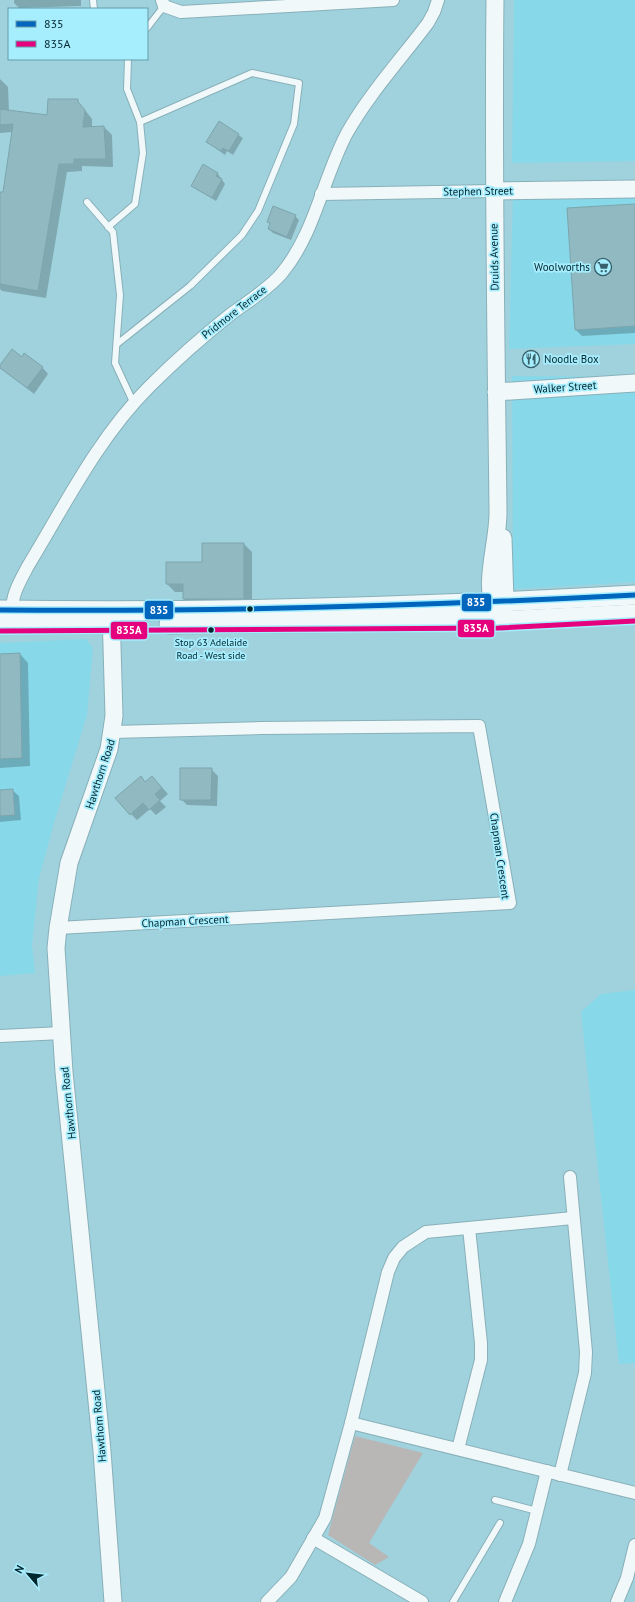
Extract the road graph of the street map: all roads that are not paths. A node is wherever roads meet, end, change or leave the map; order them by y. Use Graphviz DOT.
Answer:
graph roads {
  1 [pos="393,0"];
  2 [pos="438,0"];
  3 [pos="495,0"];
  4 [pos="323,2"];
  5 [pos="163,3"];
  6 [pos="148,26"];
  7 [pos="128,60"];
  8 [pos="140,122"];
  9 [pos="635,189"];
  10 [pos="494,191"];
  11 [pos="321,194"];
  12 [pos="87,202"];
  13 [pos="108,227"];
  14 [pos="117,344"];
  15 [pos="635,383"];
  16 [pos="496,392"];
  17 [pos="134,404"];
  18 [pos="635,595"];
  19 [pos="498,602"];
  20 [pos="635,614"];
  21 [pos="4,615"];
  22 [pos="111,618"];
  23 [pos="499,621"];
  24 [pos="113,732"];
  25 [pos="58,928"];
  26 [pos="62,1033"];
  27 [pos="0,1036"];
  28 [pos="570,1177"];
  29 [pos="573,1218"];
  30 [pos="469,1228"];
  31 [pos="351,1423"];
  32 [pos="458,1449"];
  33 [pos="547,1471"];
  34 [pos="560,1475"];
  35 [pos="635,1493"];
  36 [pos="494,1500"];
  37 [pos="537,1511"];
  38 [pos="500,1523"];
  39 [pos="313,1538"];
  40 [pos="635,1545"];
  41 [pos="401,1597"];
  42 [pos="113,1602"];
  43 [pos="267,1602"];
  44 [pos="422,1602"];
  45 [pos="453,1602"];
  46 [pos="505,1602"];
  47 [pos="617,1602"];
  1 -- 4 [label="street"];
  2 -- 11 [label="street, Pridmore Terrace"];
  3 -- 10 [label="street, Druids Avenue"];
  4 -- 5 [label="street"];
  5 -- 6 [label="lane"];
  7 -- 8 [label="lane"];
  8 -- 13 [label="lane"];
  8 -- 14 [label="lane"];
  9 -- 10 [label="street, Stephen Street"];
  10 -- 11 [label="street, Stephen Street"];
  10 -- 16 [label="street, Druids Avenue"];
  11 -- 17 [label="street, Pridmore Terrace"];
  12 -- 13 [label="lane"];
  13 -- 14 [label="lane"];
  14 -- 17 [label="lane"];
  15 -- 16 [label="street, Walker Street"];
  16 -- 19 [label="street, Druids Avenue"];
  17 -- 21 [label="street, Pridmore Terrace"];
  18 -- 19 [label="main road"];
  19 -- 22 [label="main road"];
  19 -- 23 [label="street, Druids Avenue"];
  20 -- 23 [label="main road"];
  21 -- 22 [label="main road"];
  22 -- 23 [label="main road"];
  22 -- 24 [label="street, Hawthorn Road"];
  24 -- 25 [label="street, Hawthorn Road"];
  24 -- 25 [label="street, Chapman Crescent"];
  25 -- 26 [label="street, Hawthorn Road"];
  26 -- 27 [label="street"];
  26 -- 42 [label="street, Hawthorn Road"];
  28 -- 29 [label="street"];
  29 -- 30 [label="street"];
  29 -- 34 [label="street"];
  30 -- 31 [label="street"];
  30 -- 32 [label="street"];
  31 -- 32 [label="street"];
  31 -- 39 [label="street"];
  32 -- 33 [label="street"];
  33 -- 34 [label="street"];
  33 -- 37 [label="street"];
  34 -- 35 [label="street"];
  36 -- 37 [label="lane"];
  37 -- 46 [label="street"];
  38 -- 45 [label="lane"];
  39 -- 41 [label="street"];
  39 -- 43 [label="street"];
  40 -- 47 [label="street"];
  41 -- 44 [label="street"];
}
